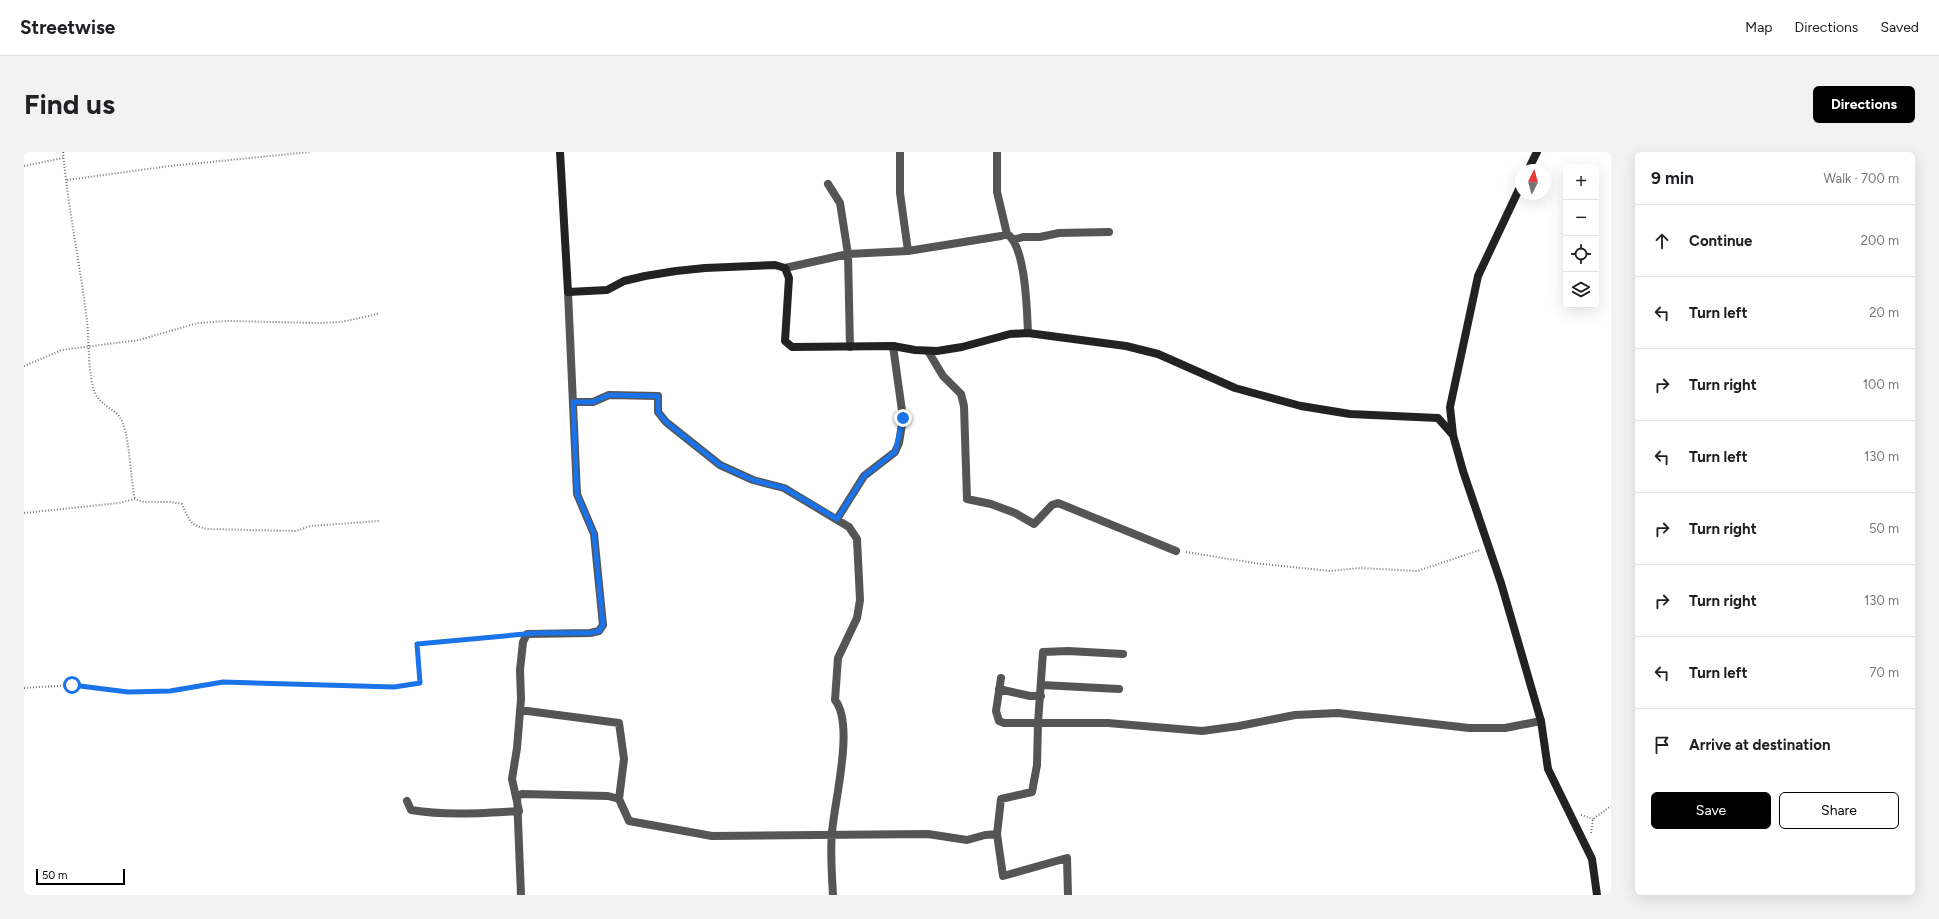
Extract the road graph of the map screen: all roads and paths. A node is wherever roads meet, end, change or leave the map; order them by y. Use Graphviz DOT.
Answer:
graph roads {
  1 [pos="63,152"];
  2 [pos="310,152"];
  3 [pos="560,152"];
  4 [pos="900,152"];
  5 [pos="997,152"];
  6 [pos="1537,152"];
  7 [pos="63,158"];
  8 [pos="1531,164"];
  9 [pos="24,166"];
  10 [pos="67,180"];
  11 [pos="828,184"];
  12 [pos="1515,198"];
  13 [pos="1109,232"];
  14 [pos="1007,234"];
  15 [pos="1013,240"];
  16 [pos="908,251"];
  17 [pos="848,254"];
  18 [pos="785,268"];
  19 [pos="568,292"];
  20 [pos="378,314"];
  21 [pos="1028,333"];
  22 [pos="90,346"];
  23 [pos="893,346"];
  24 [pos="850,347"];
  25 [pos="928,351"];
  26 [pos="24,366"];
  27 [pos="573,402"];
  28 [pos="1454,435"];
  29 [pos="135,499"];
  30 [pos="24,513"];
  31 [pos="837,519"];
  32 [pos="380,520"];
  33 [pos="1489,547"];
  34 [pos="1176,551"];
  35 [pos="527,634"];
  36 [pos="1123,654"];
  37 [pos="1001,678"];
  38 [pos="1042,685"];
  39 [pos="24,688"];
  40 [pos="999,689"];
  41 [pos="1119,690"];
  42 [pos="1041,696"];
  43 [pos="520,710"];
  44 [pos="1540,721"];
  45 [pos="1038,723"];
  46 [pos="619,799"];
  47 [pos="407,802"];
  48 [pos="1611,806"];
  49 [pos="519,811"];
  50 [pos="1593,819"];
  51 [pos="832,834"];
  52 [pos="997,834"];
  53 [pos="520,895"];
  54 [pos="833,895"];
  55 [pos="1068,895"];
  56 [pos="1597,895"];
  1 -- 7 [label="path"];
  2 -- 10 [label="path"];
  3 -- 19 [label="street"];
  4 -- 16 [label="street"];
  5 -- 14 [label="street"];
  6 -- 8 [label="street"];
  7 -- 9 [label="path"];
  7 -- 10 [label="path"];
  10 -- 22 [label="path"];
  11 -- 17 [label="street"];
  12 -- 28 [label="street"];
  13 -- 15 [label="street"];
  14 -- 15 [label="street"];
  14 -- 16 [label="street"];
  15 -- 21 [label="street"];
  16 -- 17 [label="street"];
  17 -- 18 [label="street"];
  17 -- 24 [label="street"];
  18 -- 19 [label="street"];
  18 -- 24 [label="street"];
  19 -- 27 [label="street"];
  20 -- 22 [label="path"];
  21 -- 25 [label="street"];
  21 -- 28 [label="street"];
  22 -- 26 [label="path"];
  22 -- 29 [label="path"];
  23 -- 24 [label="street"];
  23 -- 25 [label="street"];
  23 -- 31 [label="street"];
  25 -- 34 [label="street"];
  27 -- 31 [label="street"];
  27 -- 35 [label="street"];
  28 -- 33 [label="street"];
  29 -- 30 [label="path"];
  29 -- 32 [label="path"];
  31 -- 51 [label="street"];
  33 -- 34 [label="path"];
  33 -- 44 [label="street"];
  35 -- 39 [label="path"];
  35 -- 43 [label="street"];
  36 -- 38 [label="street"];
  37 -- 40 [label="street"];
  38 -- 41 [label="street"];
  38 -- 42 [label="street"];
  40 -- 42 [label="street"];
  40 -- 45 [label="street"];
  42 -- 45 [label="street"];
  43 -- 46 [label="street"];
  43 -- 49 [label="street"];
  44 -- 45 [label="street"];
  44 -- 56 [label="street"];
  45 -- 52 [label="street"];
  46 -- 49 [label="street"];
  46 -- 51 [label="street"];
  47 -- 49 [label="street"];
  48 -- 50 [label="path"];
  49 -- 53 [label="street"];
  51 -- 52 [label="street"];
  51 -- 54 [label="street"];
  52 -- 55 [label="street"];
}
